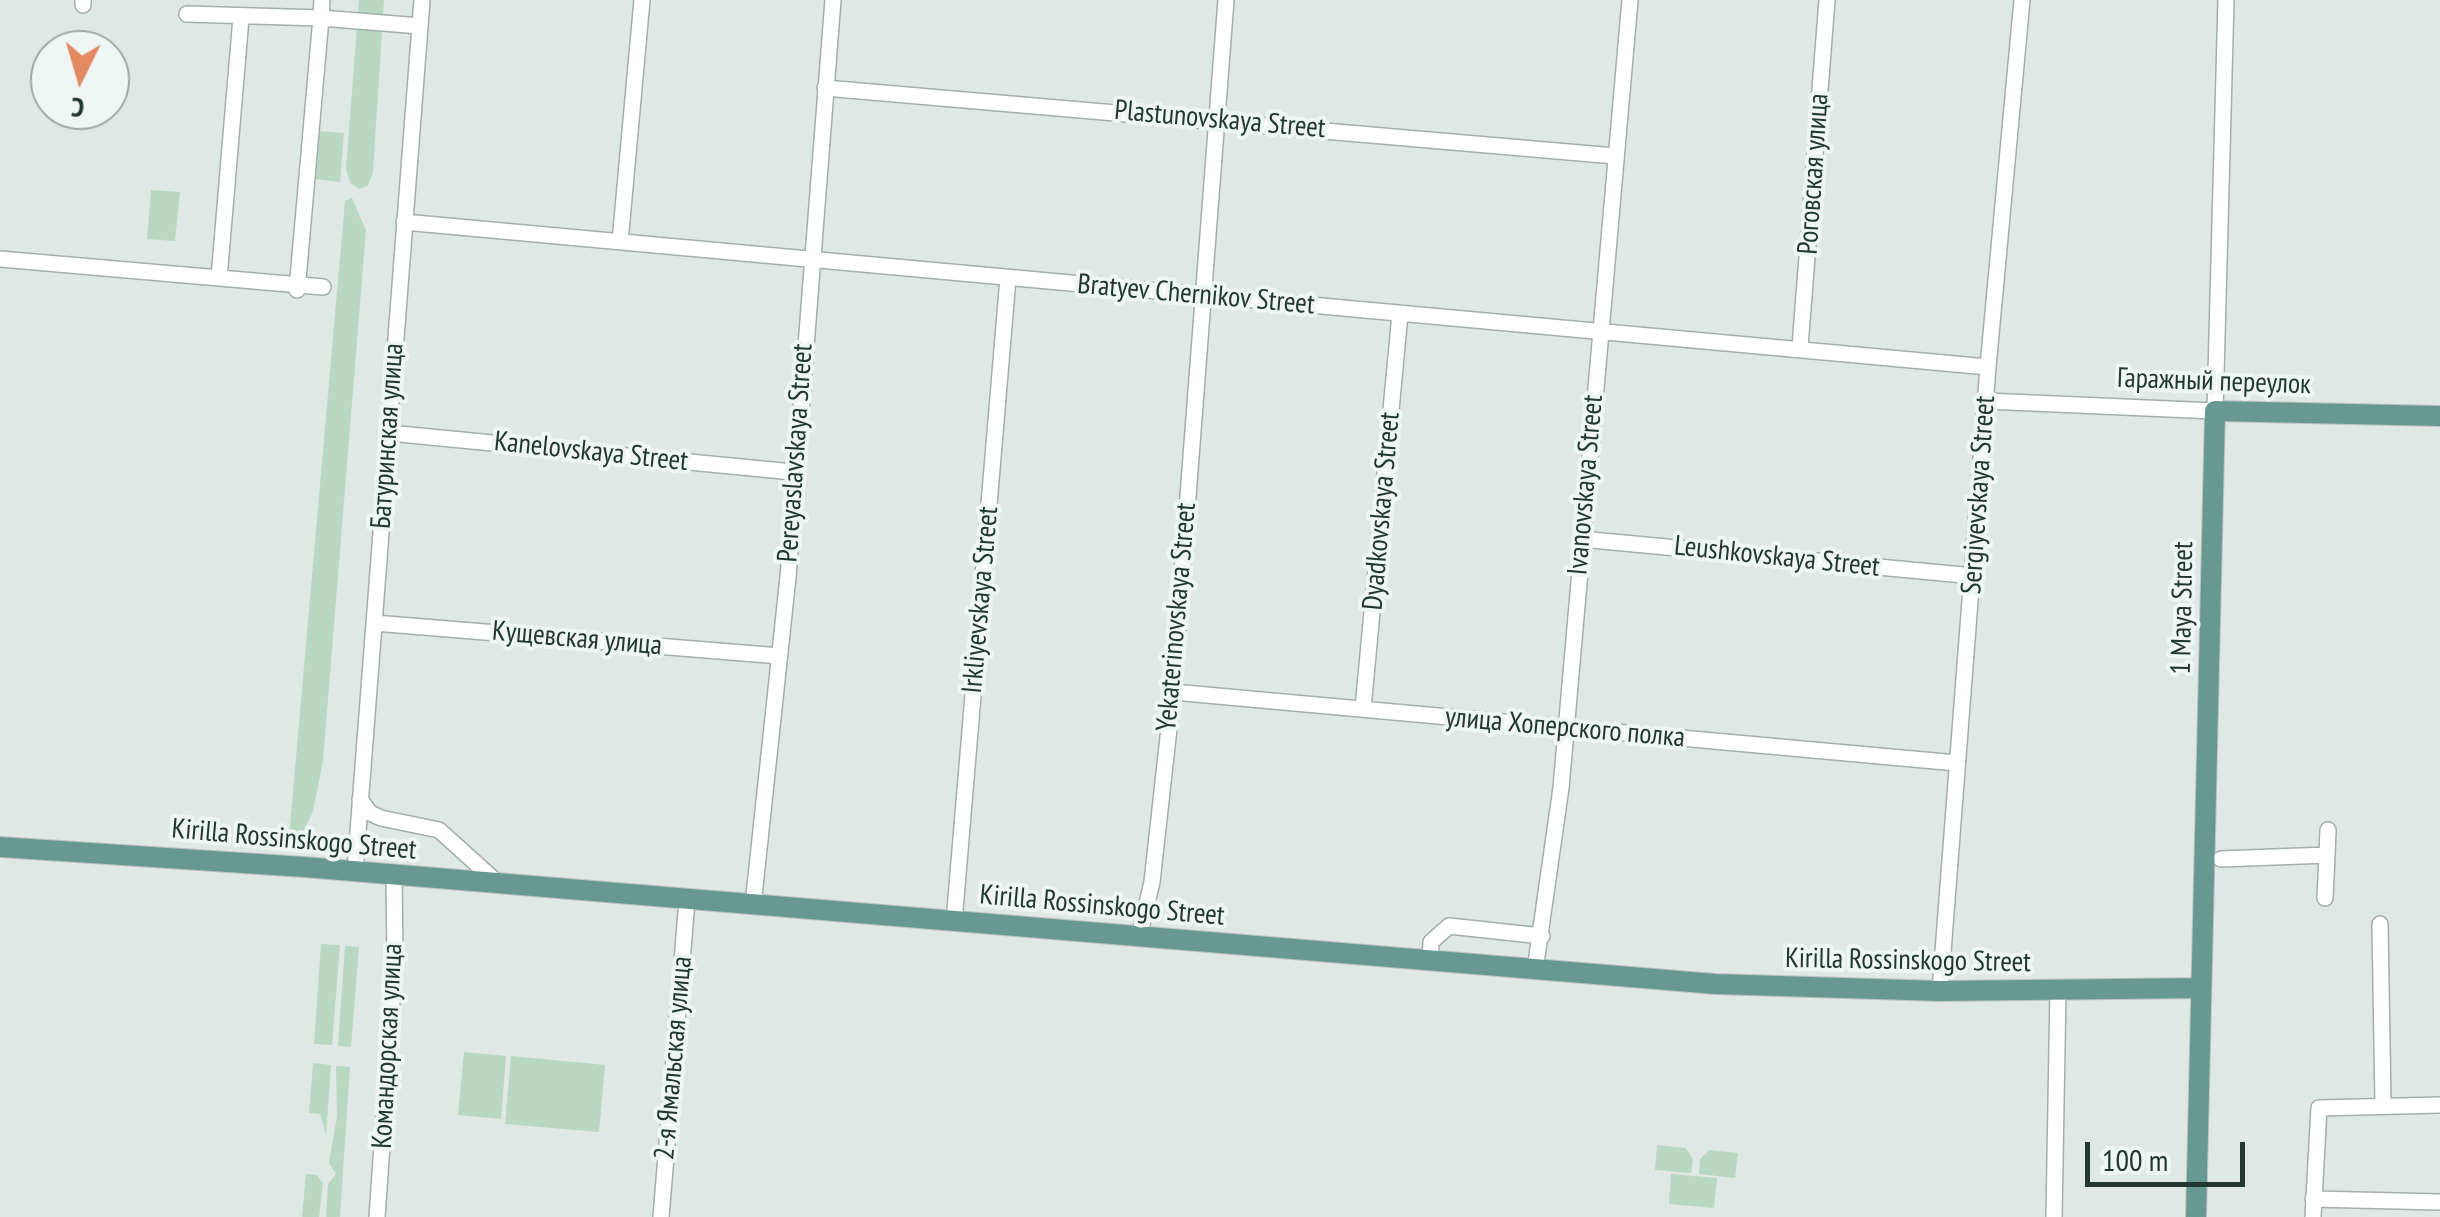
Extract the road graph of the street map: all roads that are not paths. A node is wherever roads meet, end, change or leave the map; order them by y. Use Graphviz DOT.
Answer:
graph roads {
  1 [pos="322,0"];
  2 [pos="422,0"];
  3 [pos="642,0"];
  4 [pos="833,0"];
  5 [pos="1226,0"];
  6 [pos="1629,0"];
  7 [pos="1828,0"];
  8 [pos="2022,0"];
  9 [pos="2226,0"];
  10 [pos="187,14"];
  11 [pos="240,18"];
  12 [pos="321,18"];
  13 [pos="420,26"];
  14 [pos="825,88"];
  15 [pos="1216,119"];
  16 [pos="1614,156"];
  17 [pos="404,222"];
  18 [pos="620,242"];
  19 [pos="0,259"];
  20 [pos="810,259"];
  21 [pos="219,278"];
  22 [pos="1008,278"];
  23 [pos="323,287"];
  24 [pos="297,288"];
  25 [pos="1201,296"];
  26 [pos="1400,314"];
  27 [pos="1600,332"];
  28 [pos="1800,348"];
  29 [pos="1988,368"];
  30 [pos="1986,400"];
  31 [pos="2215,415"];
  32 [pos="2440,416"];
  33 [pos="389,433"];
  34 [pos="793,472"];
  35 [pos="1581,540"];
  36 [pos="1974,576"];
  37 [pos="374,622"];
  38 [pos="780,656"];
  39 [pos="1173,692"];
  40 [pos="1363,708"];
  41 [pos="1564,728"];
  42 [pos="1957,763"];
  43 [pos="360,798"];
  44 [pos="2328,830"];
  45 [pos="0,847"];
  46 [pos="2327,856"];
  47 [pos="2221,858"];
  48 [pos="355,871"];
  49 [pos="394,876"];
  50 [pos="500,885"];
  51 [pos="2325,898"];
  52 [pos="687,900"];
  53 [pos="753,905"];
  54 [pos="954,922"];
  55 [pos="2380,924"];
  56 [pos="1542,936"];
  57 [pos="1139,937"];
  58 [pos="1430,961"];
  59 [pos="1535,970"];
  60 [pos="2200,988"];
  61 [pos="2058,990"];
  62 [pos="1940,991"];
  63 [pos="2383,1104"];
  64 [pos="2440,1105"];
  65 [pos="2314,1198"];
  66 [pos="2440,1202"];
  67 [pos="377,1217"];
  68 [pos="661,1217"];
  69 [pos="2054,1217"];
  70 [pos="2196,1217"];
  71 [pos="2313,1217"];
  1 -- 12 [label="street"];
  2 -- 13 [label="street, Батуринская улица"];
  3 -- 18 [label="street"];
  4 -- 14 [label="street, Pereyaslavskaya Street"];
  5 -- 15 [label="street, Yekaterinovskaya Street"];
  6 -- 16 [label="street, Ivanovskaya Street"];
  7 -- 28 [label="street, Роговская улица"];
  8 -- 29 [label="street, Sergiyevskaya Street"];
  9 -- 31 [label="street, 1 Maya Street"];
  10 -- 11 [label="street"];
  11 -- 12 [label="street"];
  11 -- 21 [label="street"];
  12 -- 13 [label="street"];
  12 -- 24 [label="street"];
  13 -- 17 [label="street, Батуринская улица"];
  14 -- 15 [label="street, Plastunovskaya Street"];
  14 -- 20 [label="street, Pereyaslavskaya Street"];
  15 -- 16 [label="street, Plastunovskaya Street"];
  15 -- 25 [label="street, Yekaterinovskaya Street"];
  16 -- 27 [label="street, Ivanovskaya Street"];
  17 -- 18 [label="street, Bratyev Chernikov Street"];
  17 -- 33 [label="street, Батуринская улица"];
  18 -- 20 [label="street, Bratyev Chernikov Street"];
  19 -- 21 [label="street"];
  20 -- 22 [label="street, Bratyev Chernikov Street"];
  20 -- 34 [label="street, Pereyaslavskaya Street"];
  21 -- 24 [label="street"];
  22 -- 25 [label="street, Bratyev Chernikov Street"];
  22 -- 54 [label="street, Irkliyevskaya Street"];
  23 -- 24 [label="street"];
  25 -- 26 [label="street, Bratyev Chernikov Street"];
  25 -- 39 [label="street, Yekaterinovskaya Street"];
  26 -- 27 [label="street, Bratyev Chernikov Street"];
  26 -- 40 [label="street, Dyadkovskaya Street"];
  27 -- 28 [label="street, Bratyev Chernikov Street"];
  27 -- 35 [label="street, Ivanovskaya Street"];
  28 -- 29 [label="street, Bratyev Chernikov Street"];
  29 -- 30 [label="street, Sergiyevskaya Street"];
  30 -- 31 [label="street, Гаражный переулок"];
  30 -- 36 [label="street, Sergiyevskaya Street"];
  31 -- 32 [label="main road, Гаражный переулок"];
  31 -- 60 [label="main road, 1 Maya Street"];
  33 -- 34 [label="street, Kanelovskaya Street"];
  33 -- 37 [label="street, Батуринская улица"];
  34 -- 38 [label="street, Pereyaslavskaya Street"];
  35 -- 36 [label="street, Leushkovskaya Street"];
  35 -- 41 [label="street, Ivanovskaya Street"];
  36 -- 42 [label="street, Sergiyevskaya Street"];
  37 -- 38 [label="street, Кущевская улица"];
  37 -- 43 [label="street, Батуринская улица"];
  38 -- 53 [label="street, Pereyaslavskaya Street"];
  39 -- 40 [label="street, улица Хоперского полка"];
  39 -- 57 [label="street, Yekaterinovskaya Street"];
  40 -- 41 [label="street, улица Хоперского полка"];
  41 -- 42 [label="street, улица Хоперского полка"];
  41 -- 56 [label="street, Ivanovskaya Street"];
  42 -- 62 [label="street, Sergiyevskaya Street"];
  43 -- 48 [label="street, Батуринская улица"];
  43 -- 50 [label="street"];
  44 -- 46 [label="street"];
  45 -- 48 [label="main road, Kirilla Rossinskogo Street"];
  46 -- 47 [label="street"];
  46 -- 51 [label="street"];
  48 -- 49 [label="main road, Kirilla Rossinskogo Street"];
  49 -- 50 [label="main road, Kirilla Rossinskogo Street"];
  49 -- 67 [label="street, Командорская улица"];
  50 -- 52 [label="main road, Kirilla Rossinskogo Street"];
  52 -- 53 [label="main road, Kirilla Rossinskogo Street"];
  52 -- 68 [label="street, 2-я Ямальская улица"];
  53 -- 54 [label="main road, Kirilla Rossinskogo Street"];
  54 -- 57 [label="main road, Kirilla Rossinskogo Street"];
  55 -- 63 [label="street"];
  56 -- 58 [label="street"];
  56 -- 59 [label="street, Ivanovskaya Street"];
  57 -- 58 [label="main road, Kirilla Rossinskogo Street"];
  58 -- 59 [label="main road, Kirilla Rossinskogo Street"];
  59 -- 62 [label="main road, Kirilla Rossinskogo Street"];
  60 -- 61 [label="main road, Kirilla Rossinskogo Street"];
  60 -- 70 [label="main road, 1 Maya Street"];
  61 -- 62 [label="main road, Kirilla Rossinskogo Street"];
  61 -- 69 [label="street"];
  63 -- 64 [label="street"];
  63 -- 65 [label="street"];
  65 -- 66 [label="street"];
  65 -- 71 [label="street"];
}
